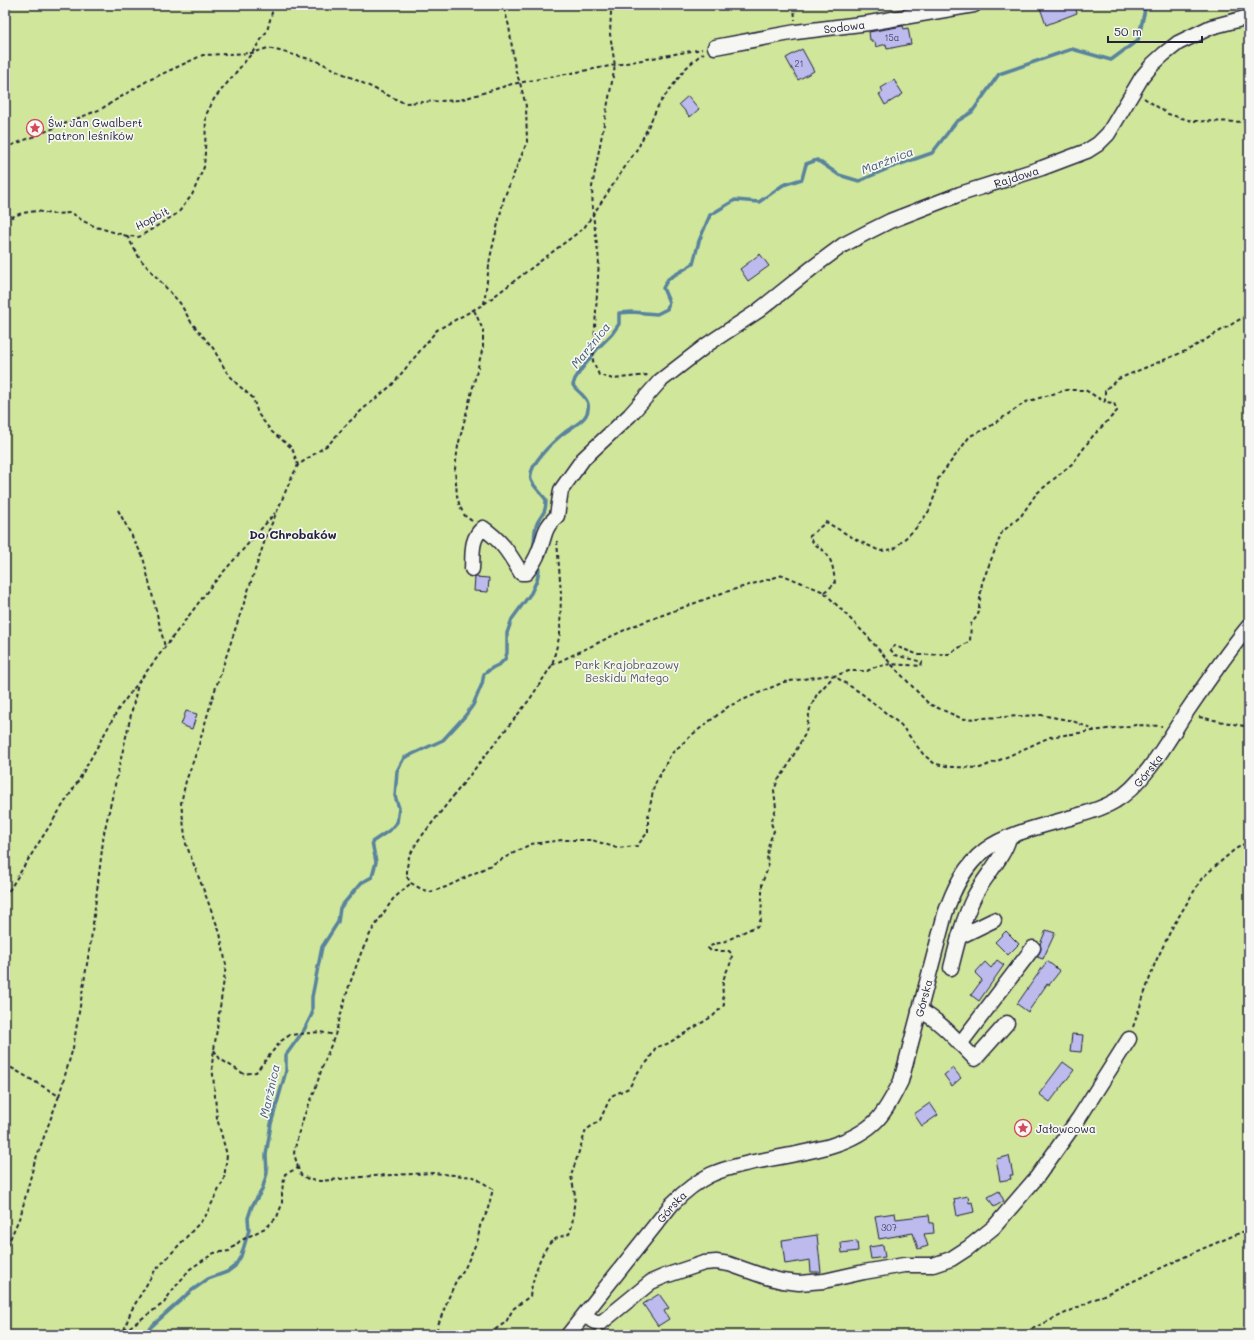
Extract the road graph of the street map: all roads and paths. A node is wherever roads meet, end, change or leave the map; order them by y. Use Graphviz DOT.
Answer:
graph roads {
  1 [pos="274,5"];
  2 [pos="503,5"];
  3 [pos="613,5"];
  4 [pos="974,5"];
  5 [pos="1249,17"];
  6 [pos="715,47"];
  7 [pos="252,53"];
  8 [pos="615,66"];
  9 [pos="520,83"];
  10 [pos="1133,90"];
  11 [pos="1249,122"];
  12 [pos="5,148"];
  13 [pos="594,214"];
  14 [pos="5,221"];
  15 [pos="127,236"];
  16 [pos="484,304"];
  17 [pos="474,310"];
  18 [pos="1249,314"];
  19 [pos="660,381"];
  20 [pos="1105,402"];
  21 [pos="298,465"];
  22 [pos="118,510"];
  23 [pos="277,511"];
  24 [pos="483,528"];
  25 [pos="557,539"];
  26 [pos="472,569"];
  27 [pos="824,592"];
  28 [pos="1249,626"];
  29 [pos="165,647"];
  30 [pos="891,664"];
  31 [pos="552,665"];
  32 [pos="834,676"];
  33 [pos="138,682"];
  34 [pos="1183,717"];
  35 [pos="1249,727"];
  36 [pos="1095,731"];
  37 [pos="1174,731"];
  38 [pos="1009,838"];
  39 [pos="1249,841"];
  40 [pos="411,883"];
  41 [pos="5,897"];
  42 [pos="994,920"];
  43 [pos="959,937"];
  44 [pos="1033,948"];
  45 [pos="951,968"];
  46 [pos="919,1010"];
  47 [pos="1007,1023"];
  48 [pos="336,1035"];
  49 [pos="1129,1039"];
  50 [pos="960,1044"];
  51 [pos="214,1050"];
  52 [pos="5,1064"];
  53 [pos="59,1096"];
  54 [pos="298,1168"];
  55 [pos="1249,1229"];
  56 [pos="5,1251"];
  57 [pos="584,1316"];
  58 [pos="124,1330"];
  59 [pos="110,1335"];
  60 [pos="436,1335"];
  61 [pos="491,1335"];
  62 [pos="568,1335"];
  63 [pos="1019,1335"];
  1 -- 7 [label="path, Hopbit"];
  2 -- 9 [label="path"];
  3 -- 8 [label="path"];
  4 -- 6 [label="street, Sodowa"];
  5 -- 10 [label="street, Rajdowa"];
  6 -- 8 [label="path"];
  6 -- 13 [label="path"];
  7 -- 9 [label="path"];
  7 -- 12 [label="path"];
  7 -- 15 [label="path, Hopbit"];
  8 -- 9 [label="path"];
  8 -- 13 [label="path"];
  9 -- 16 [label="path"];
  10 -- 11 [label="path"];
  10 -- 19 [label="street, Rajdowa"];
  13 -- 16 [label="path"];
  13 -- 19 [label="path"];
  14 -- 15 [label="path, Hopbit"];
  15 -- 21 [label="path"];
  16 -- 17 [label="path"];
  17 -- 21 [label="path"];
  17 -- 24 [label="path"];
  18 -- 20 [label="path"];
  19 -- 24 [label="street, Rajdowa"];
  20 -- 27 [label="path"];
  20 -- 30 [label="path"];
  21 -- 23 [label="path"];
  22 -- 29 [label="path"];
  23 -- 29 [label="path"];
  23 -- 51 [label="path"];
  24 -- 26 [label="street"];
  25 -- 31 [label="path"];
  27 -- 30 [label="path"];
  27 -- 31 [label="path"];
  28 -- 34 [label="street, Górska"];
  29 -- 33 [label="path"];
  30 -- 32 [label="path"];
  30 -- 36 [label="path"];
  31 -- 40 [label="path"];
  32 -- 36 [label="path"];
  32 -- 40 [label="path"];
  32 -- 61 [label="path"];
  33 -- 41 [label="path"];
  33 -- 53 [label="path"];
  34 -- 35 [label="path"];
  34 -- 37 [label="street, Górska"];
  36 -- 37 [label="path"];
  37 -- 38 [label="street, Górska"];
  38 -- 43 [label="street"];
  38 -- 46 [label="street, Górska"];
  39 -- 49 [label="path"];
  40 -- 48 [label="path"];
  42 -- 43 [label="street"];
  43 -- 45 [label="street"];
  44 -- 50 [label="street"];
  46 -- 50 [label="street"];
  46 -- 57 [label="street, Górska"];
  47 -- 50 [label="street"];
  48 -- 51 [label="path"];
  48 -- 54 [label="path"];
  49 -- 57 [label="street"];
  51 -- 58 [label="path"];
  52 -- 53 [label="path"];
  53 -- 56 [label="path"];
  54 -- 58 [label="path"];
  54 -- 60 [label="path"];
  55 -- 63 [label="path"];
  57 -- 62 [label="street, Górska"];
  58 -- 59 [label="path"];
}
